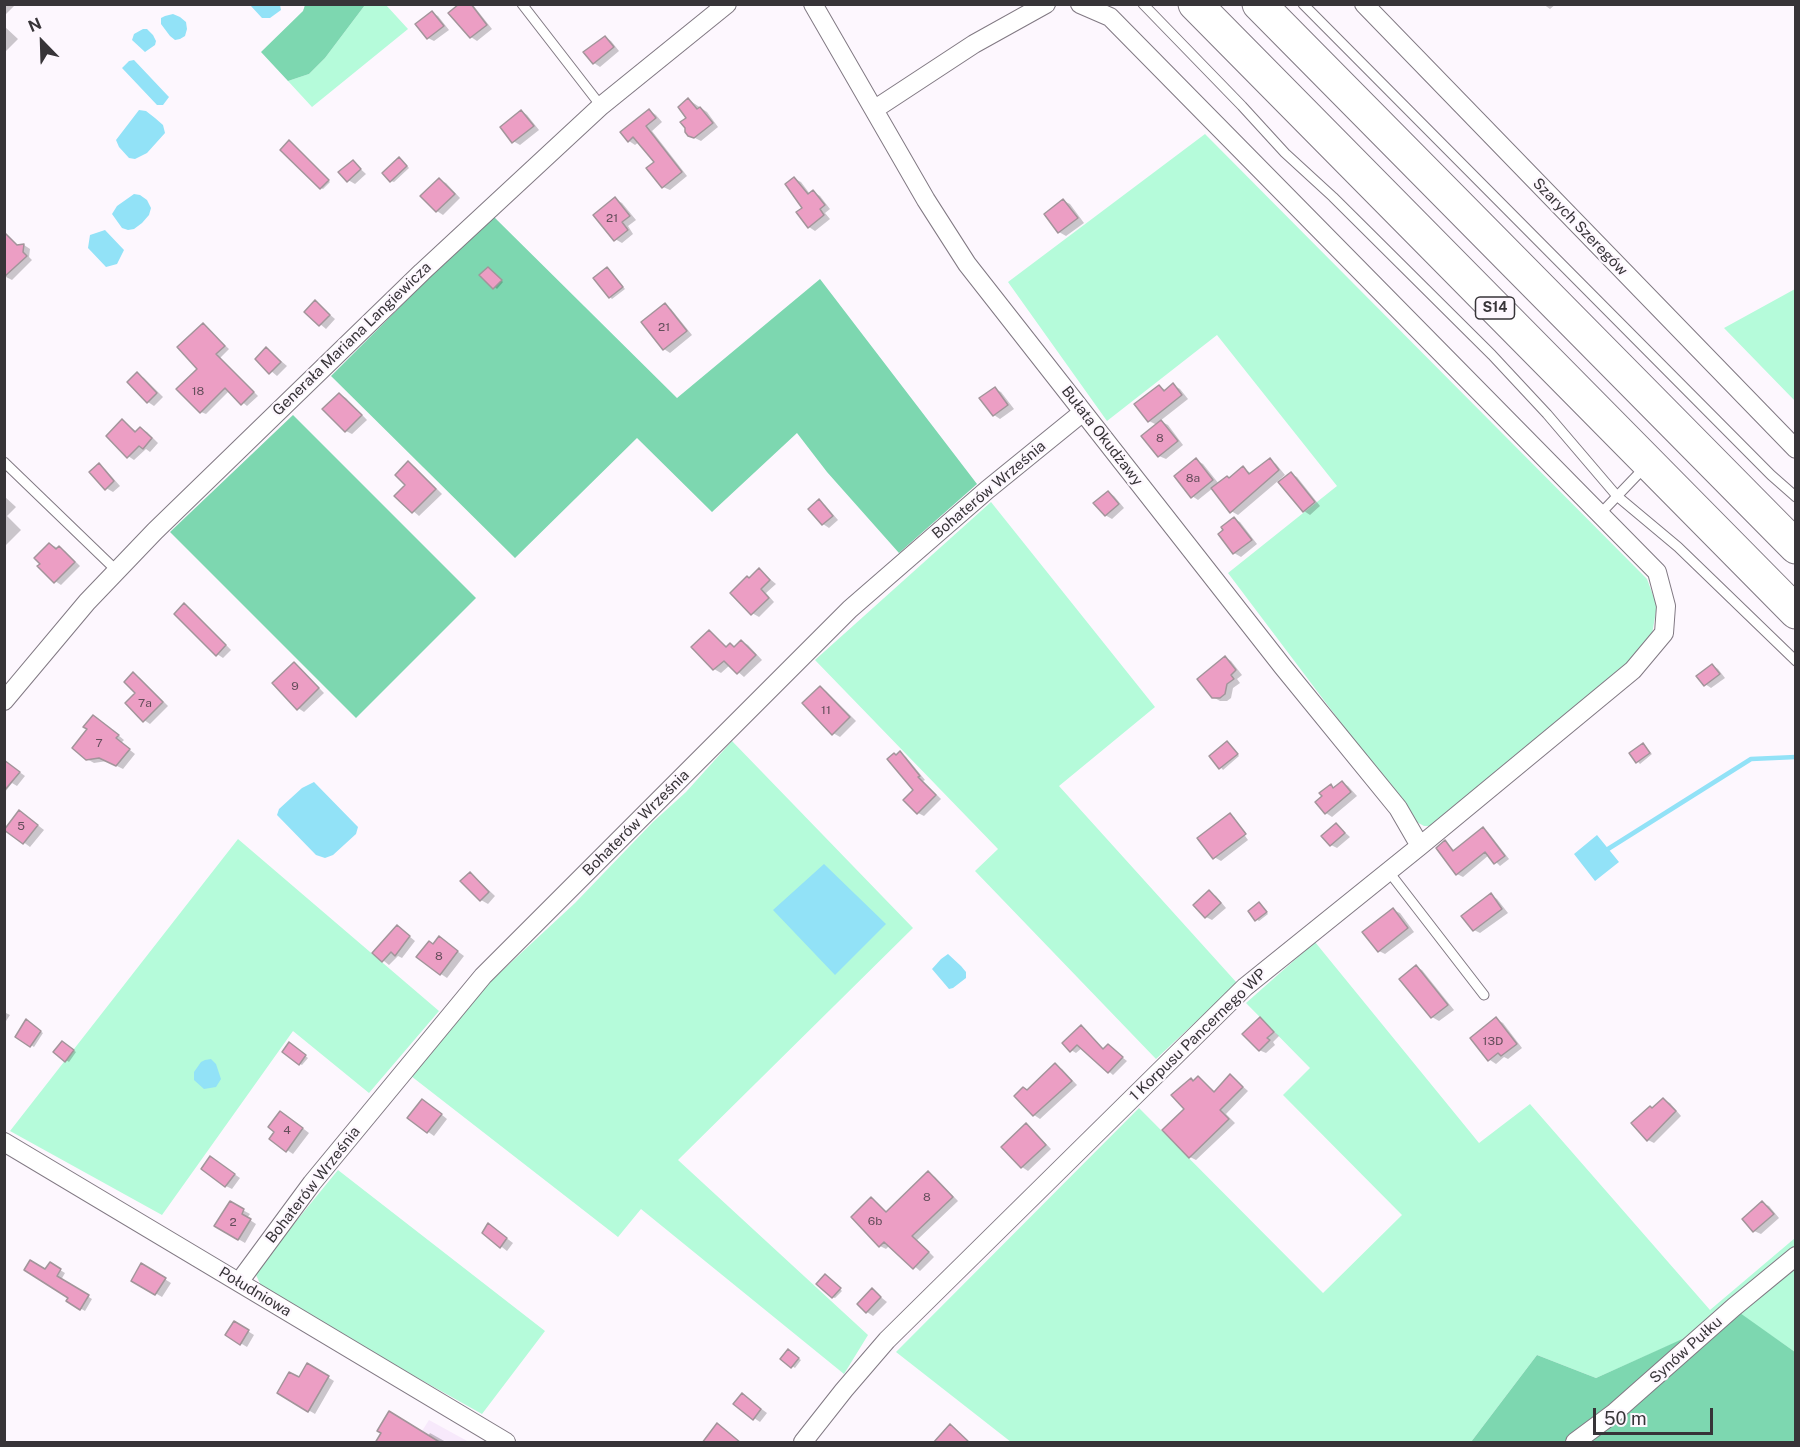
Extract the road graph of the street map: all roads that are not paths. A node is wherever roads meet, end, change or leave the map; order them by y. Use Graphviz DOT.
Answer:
graph roads {
  1 [pos="522,4"];
  2 [pos="727,4"];
  3 [pos="813,4"];
  4 [pos="1046,4"];
  5 [pos="1080,4"];
  6 [pos="1143,4"];
  7 [pos="1195,4"];
  8 [pos="1259,4"];
  9 [pos="1303,4"];
  10 [pos="1364,4"];
  11 [pos="602,106"];
  12 [pos="874,109"];
  13 [pos="1083,412"];
  14 [pos="1796,449"];
  15 [pos="4,462"];
  16 [pos="1648,464"];
  17 [pos="1617,496"];
  18 [pos="1796,496"];
  19 [pos="1600,513"];
  20 [pos="1794,543"];
  21 [pos="117,571"];
  22 [pos="1757,573"];
  23 [pos="1796,601"];
  24 [pos="1796,612"];
  25 [pos="1796,661"];
  26 [pos="4,701"];
  27 [pos="1420,846"];
  28 [pos="1389,872"];
  29 [pos="1484,995"];
  30 [pos="4,1142"];
  31 [pos="1796,1256"];
  32 [pos="239,1282"];
  33 [pos="506,1443"];
  34 [pos="803,1443"];
  35 [pos="1575,1443"];
  1 -- 11 [label="lane"];
  2 -- 11 [label="street, Generała Mariana Langiewicza"];
  3 -- 12 [label="street, Bułata Okudżawy"];
  4 -- 12 [label="street"];
  5 -- 19 [label="street, 1 Korpusu Pancernego WP"];
  6 -- 17 [label="lane"];
  7 -- 16 [label="highway, S14"];
  8 -- 20 [label="highway"];
  9 -- 18 [label="lane"];
  10 -- 14 [label="street, Szarych Szeregów"];
  11 -- 21 [label="street, Generała Mariana Langiewicza"];
  12 -- 13 [label="street, Bułata Okudżawy"];
  13 -- 27 [label="street, Bułata Okudżawy"];
  13 -- 32 [label="street, Bohaterów Września"];
  15 -- 21 [label="lane"];
  16 -- 17 [label="lane"];
  16 -- 22 [label="highway, S14"];
  17 -- 19 [label="lane"];
  17 -- 25 [label="lane"];
  19 -- 27 [label="street, 1 Korpusu Pancernego WP"];
  21 -- 26 [label="street, Generała Mariana Langiewicza"];
  22 -- 23 [label="lane"];
  22 -- 24 [label="highway, S14"];
  27 -- 28 [label="street, 1 Korpusu Pancernego WP"];
  28 -- 29 [label="lane"];
  28 -- 34 [label="street, 1 Korpusu Pancernego WP"];
  30 -- 32 [label="street, Południowa"];
  31 -- 35 [label="street, Synów Pułku"];
  32 -- 33 [label="street, Południowa"];
}
